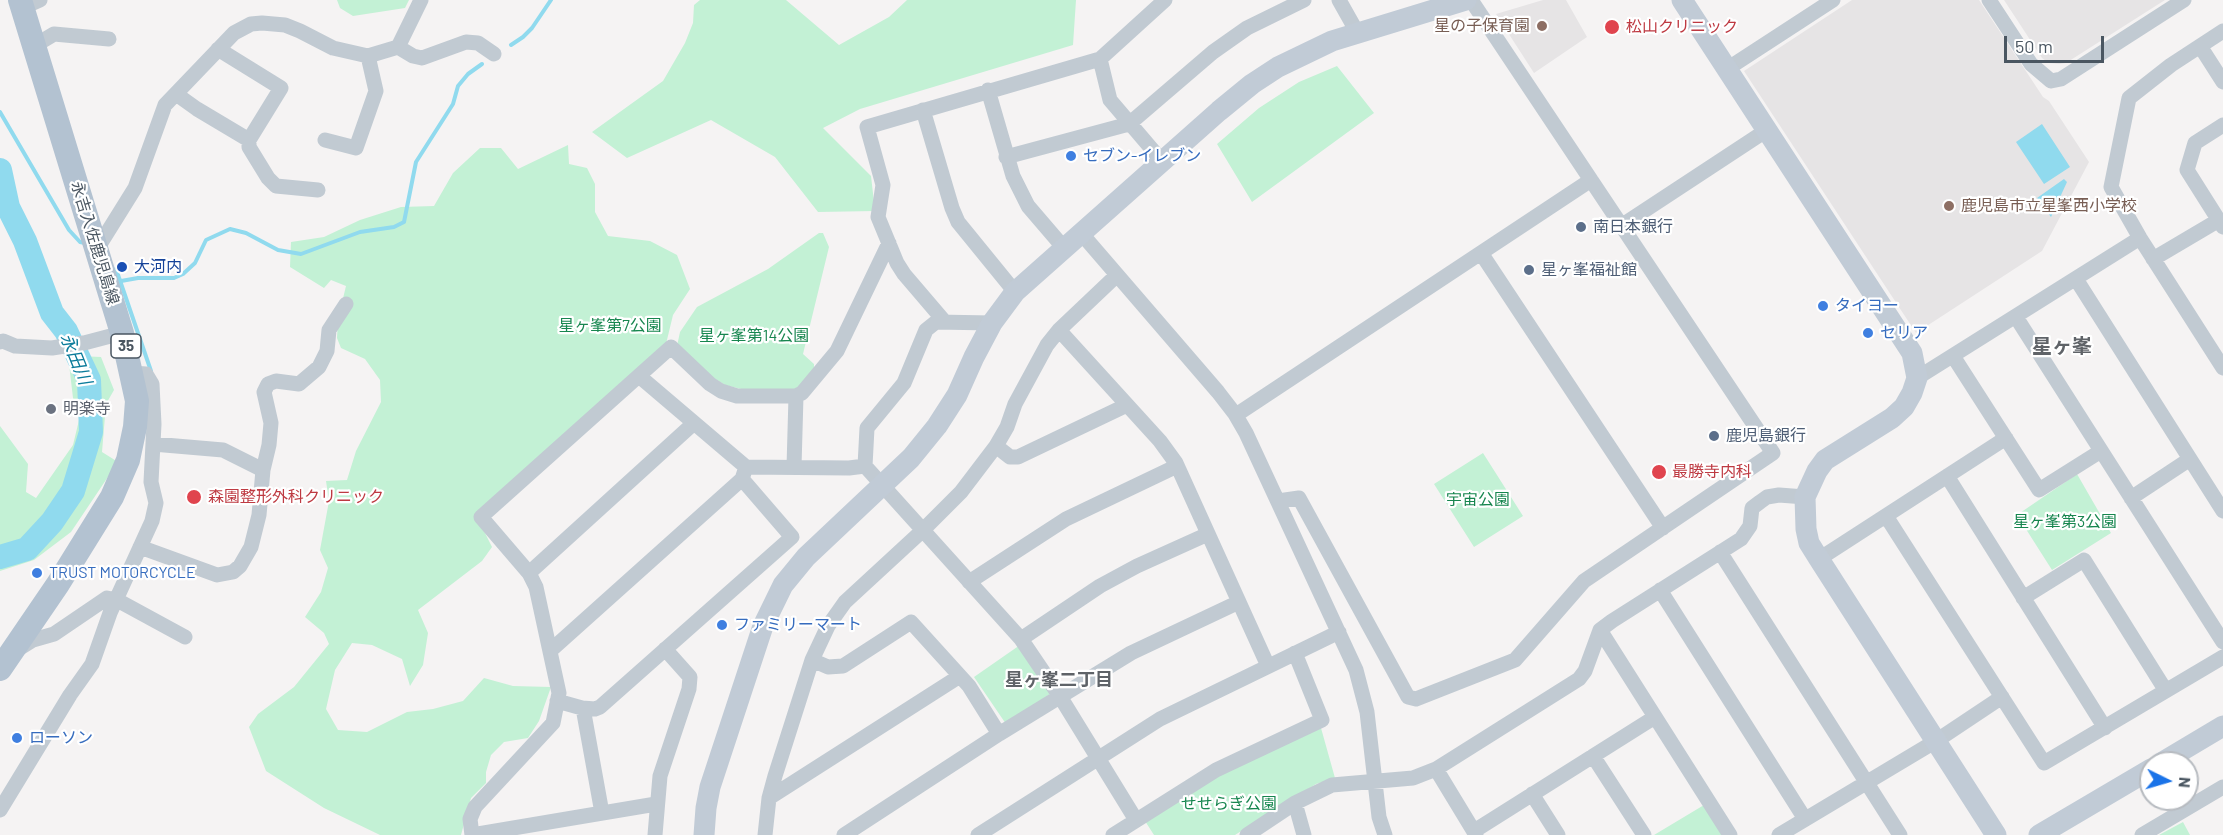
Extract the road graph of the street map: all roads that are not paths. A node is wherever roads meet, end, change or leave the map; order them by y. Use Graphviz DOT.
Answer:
graph roads {
  1 [pos="421,0"];
  2 [pos="1165,0"];
  3 [pos="1304,0"];
  4 [pos="1339,0"];
  5 [pos="1466,0"];
  6 [pos="1471,0"];
  7 [pos="1682,0"];
  8 [pos="1989,0"];
  9 [pos="2184,0"];
  10 [pos="27,3"];
  11 [pos="1823,3"];
  12 [pos="1357,32"];
  13 [pos="2223,32"];
  14 [pos="109,39"];
  15 [pos="34,46"];
  16 [pos="2200,46"];
  17 [pos="398,47"];
  18 [pos="218,50"];
  19 [pos="494,54"];
  20 [pos="368,56"];
  21 [pos="1100,59"];
  22 [pos="1727,69"];
  23 [pos="2223,82"];
  24 [pos="988,90"];
  25 [pos="176,94"];
  26 [pos="923,110"];
  27 [pos="1129,124"];
  28 [pos="2223,125"];
  29 [pos="1767,130"];
  30 [pos="249,140"];
  31 [pos="325,140"];
  32 [pos="1006,158"];
  33 [pos="1162,161"];
  34 [pos="1591,180"];
  35 [pos="318,190"];
  36 [pos="2221,223"];
  37 [pos="1621,226"];
  38 [pos="1081,233"];
  39 [pos="2140,238"];
  40 [pos="889,243"];
  41 [pos="1064,248"];
  42 [pos="97,249"];
  43 [pos="1481,253"];
  44 [pos="2153,259"];
  45 [pos="1117,274"];
  46 [pos="2076,279"];
  47 [pos="1015,292"];
  48 [pos="346,304"];
  49 [pos="2016,316"];
  50 [pos="945,322"];
  51 [pos="993,323"];
  52 [pos="1059,330"];
  53 [pos="122,333"];
  54 [pos="0,342"];
  55 [pos="1953,356"];
  56 [pos="2223,368"];
  57 [pos="132,373"];
  58 [pos="639,376"];
  59 [pos="1917,378"];
  60 [pos="796,396"];
  61 [pos="1127,405"];
  62 [pos="1236,415"];
  63 [pos="693,423"];
  64 [pos="2006,438"];
  65 [pos="153,444"];
  66 [pos="996,446"];
  67 [pos="2101,451"];
  68 [pos="2190,459"];
  69 [pos="865,466"];
  70 [pos="1177,466"];
  71 [pos="794,468"];
  72 [pos="263,470"];
  73 [pos="744,473"];
  74 [pos="1947,476"];
  75 [pos="882,487"];
  76 [pos="1805,497"];
  77 [pos="2131,498"];
  78 [pos="1278,501"];
  79 [pos="2223,511"];
  80 [pos="1886,516"];
  81 [pos="1663,528"];
  82 [pos="922,531"];
  83 [pos="1208,534"];
  84 [pos="140,548"];
  85 [pos="1720,552"];
  86 [pos="1819,559"];
  87 [pos="529,573"];
  88 [pos="969,582"];
  89 [pos="1660,590"];
  90 [pos="2024,598"];
  91 [pos="117,600"];
  92 [pos="1239,602"];
  93 [pos="1600,630"];
  94 [pos="1339,632"];
  95 [pos="185,637"];
  96 [pos="1021,639"];
  97 [pos="2223,642"];
  98 [pos="665,649"];
  99 [pos="550,651"];
  100 [pos="1295,653"];
  101 [pos="2223,657"];
  102 [pos="3,660"];
  103 [pos="812,660"];
  104 [pos="1268,666"];
  105 [pos="960,676"];
  106 [pos="2166,691"];
  107 [pos="2002,697"];
  108 [pos="1061,698"];
  109 [pos="557,701"];
  110 [pos="583,708"];
  111 [pos="1655,717"];
  112 [pos="2223,726"];
  113 [pos="2105,728"];
  114 [pos="999,735"];
  115 [pos="1936,741"];
  116 [pos="2181,751"];
  117 [pos="1593,756"];
  118 [pos="1097,759"];
  119 [pos="1436,770"];
  120 [pos="2139,776"];
  121 [pos="1373,780"];
  122 [pos="1867,782"];
  123 [pos="2223,787"];
  124 [pos="1532,794"];
  125 [pos="769,798"];
  126 [pos="1295,802"];
  127 [pos="656,804"];
  128 [pos="0,810"];
  129 [pos="602,813"];
  130 [pos="1805,819"];
  131 [pos="1136,820"];
  132 [pos="1475,833"];
  133 [pos="472,835"];
  134 [pos="655,835"];
  135 [pos="704,835"];
  136 [pos="765,835"];
  137 [pos="844,835"];
  138 [pos="978,835"];
  139 [pos="1113,835"];
  140 [pos="1247,835"];
  141 [pos="1304,835"];
  142 [pos="1385,835"];
  143 [pos="1558,835"];
  144 [pos="1644,835"];
  145 [pos="1730,835"];
  146 [pos="1779,835"];
  147 [pos="1900,835"];
  148 [pos="1996,835"];
  149 [pos="2038,835"];
  150 [pos="2142,835"];
  1 -- 17 [label="street"];
  2 -- 21 [label="street"];
  3 -- 27 [label="street"];
  4 -- 12 [label="street"];
  5 -- 12 [label="street"];
  6 -- 34 [label="street"];
  7 -- 22 [label="street"];
  8 -- 9 [label="street"];
  10 -- 15 [label="main road, 永吉入佐鹿児島線 / 35"];
  11 -- 22 [label="street"];
  12 -- 33 [label="street"];
  13 -- 16 [label="street"];
  14 -- 15 [label="street"];
  15 -- 42 [label="main road, 永吉入佐鹿児島線 / 35"];
  16 -- 23 [label="street"];
  16 -- 39 [label="street"];
  17 -- 19 [label="street"];
  17 -- 20 [label="street"];
  18 -- 20 [label="street"];
  18 -- 25 [label="street"];
  18 -- 30 [label="street"];
  20 -- 31 [label="street"];
  21 -- 24 [label="street"];
  21 -- 27 [label="street"];
  22 -- 29 [label="street"];
  24 -- 26 [label="street"];
  24 -- 32 [label="street"];
  25 -- 30 [label="street"];
  25 -- 42 [label="street"];
  26 -- 40 [label="street"];
  26 -- 47 [label="street"];
  27 -- 32 [label="street"];
  27 -- 33 [label="street"];
  28 -- 36 [label="street"];
  29 -- 37 [label="street"];
  29 -- 59 [label="street"];
  30 -- 35 [label="street"];
  32 -- 41 [label="street"];
  33 -- 38 [label="street"];
  34 -- 37 [label="street"];
  34 -- 43 [label="street"];
  36 -- 44 [label="street"];
  37 -- 81 [label="street"];
  38 -- 41 [label="street"];
  38 -- 45 [label="street"];
  39 -- 44 [label="street"];
  39 -- 46 [label="street"];
  40 -- 50 [label="street"];
  40 -- 60 [label="street"];
  41 -- 47 [label="street"];
  42 -- 53 [label="main road, 永吉入佐鹿児島線 / 35"];
  43 -- 62 [label="street"];
  43 -- 81 [label="street"];
  44 -- 56 [label="street"];
  45 -- 52 [label="street"];
  45 -- 62 [label="street"];
  46 -- 49 [label="street"];
  46 -- 68 [label="street"];
  47 -- 51 [label="street"];
  48 -- 72 [label="street"];
  49 -- 55 [label="street"];
  49 -- 67 [label="street"];
  50 -- 51 [label="street"];
  50 -- 69 [label="street"];
  51 -- 75 [label="street"];
  52 -- 61 [label="street"];
  52 -- 66 [label="street"];
  53 -- 54 [label="street"];
  53 -- 57 [label="main road, 永吉入佐鹿児島線 / 35"];
  55 -- 59 [label="street"];
  55 -- 64 [label="street"];
  57 -- 65 [label="street"];
  57 -- 102 [label="main road, 永吉入佐鹿児島線 / 35"];
  58 -- 60 [label="street"];
  58 -- 63 [label="street"];
  58 -- 87 [label="street"];
  59 -- 76 [label="street"];
  60 -- 71 [label="street"];
  61 -- 66 [label="street"];
  61 -- 70 [label="street"];
  62 -- 78 [label="street"];
  63 -- 73 [label="street"];
  63 -- 87 [label="street"];
  64 -- 67 [label="street"];
  64 -- 74 [label="street"];
  65 -- 72 [label="street"];
  65 -- 84 [label="street"];
  66 -- 82 [label="street"];
  67 -- 77 [label="street"];
  68 -- 77 [label="street"];
  68 -- 79 [label="street"];
  69 -- 71 [label="street"];
  69 -- 75 [label="street"];
  70 -- 83 [label="street"];
  70 -- 88 [label="street"];
  71 -- 73 [label="street"];
  72 -- 84 [label="street"];
  73 -- 98 [label="street"];
  73 -- 99 [label="street"];
  74 -- 80 [label="street"];
  74 -- 90 [label="street"];
  75 -- 82 [label="street"];
  75 -- 135 [label="street"];
  76 -- 85 [label="street"];
  76 -- 86 [label="street"];
  77 -- 97 [label="street"];
  78 -- 81 [label="street"];
  78 -- 94 [label="street"];
  80 -- 86 [label="street"];
  80 -- 107 [label="street"];
  82 -- 88 [label="street"];
  82 -- 103 [label="street"];
  83 -- 92 [label="street"];
  83 -- 96 [label="street"];
  84 -- 91 [label="street"];
  85 -- 89 [label="street"];
  85 -- 122 [label="street"];
  86 -- 115 [label="street"];
  87 -- 99 [label="street"];
  88 -- 96 [label="street"];
  89 -- 93 [label="street"];
  89 -- 130 [label="street"];
  90 -- 106 [label="street"];
  90 -- 113 [label="street"];
  91 -- 95 [label="street"];
  91 -- 102 [label="street"];
  91 -- 128 [label="street"];
  92 -- 104 [label="street"];
  92 -- 108 [label="street"];
  93 -- 111 [label="street"];
  93 -- 119 [label="street"];
  94 -- 100 [label="street"];
  94 -- 121 [label="street"];
  96 -- 108 [label="street"];
  98 -- 110 [label="street"];
  98 -- 127 [label="street"];
  99 -- 109 [label="street"];
  100 -- 104 [label="street"];
  100 -- 131 [label="street"];
  101 -- 106 [label="street"];
  103 -- 105 [label="street"];
  103 -- 125 [label="street"];
  104 -- 118 [label="street"];
  105 -- 114 [label="street"];
  105 -- 125 [label="street"];
  106 -- 113 [label="street"];
  107 -- 113 [label="street"];
  107 -- 115 [label="street"];
  108 -- 114 [label="street"];
  108 -- 118 [label="street"];
  109 -- 110 [label="street"];
  109 -- 133 [label="street"];
  110 -- 129 [label="street"];
  111 -- 117 [label="street"];
  111 -- 145 [label="street"];
  112 -- 116 [label="street"];
  114 -- 137 [label="street"];
  115 -- 122 [label="street"];
  115 -- 148 [label="street"];
  117 -- 124 [label="street"];
  117 -- 144 [label="street"];
  118 -- 131 [label="street"];
  118 -- 138 [label="street"];
  119 -- 121 [label="street"];
  119 -- 132 [label="street"];
  120 -- 149 [label="street"];
  121 -- 126 [label="street"];
  121 -- 142 [label="street"];
  122 -- 130 [label="street"];
  122 -- 147 [label="street"];
  123 -- 150 [label="street"];
  124 -- 132 [label="street"];
  124 -- 143 [label="street"];
  125 -- 136 [label="street"];
  126 -- 140 [label="street"];
  126 -- 141 [label="street"];
  127 -- 129 [label="street"];
  127 -- 134 [label="street"];
  129 -- 133 [label="street"];
  130 -- 146 [label="street"];
  131 -- 139 [label="street"];
}
